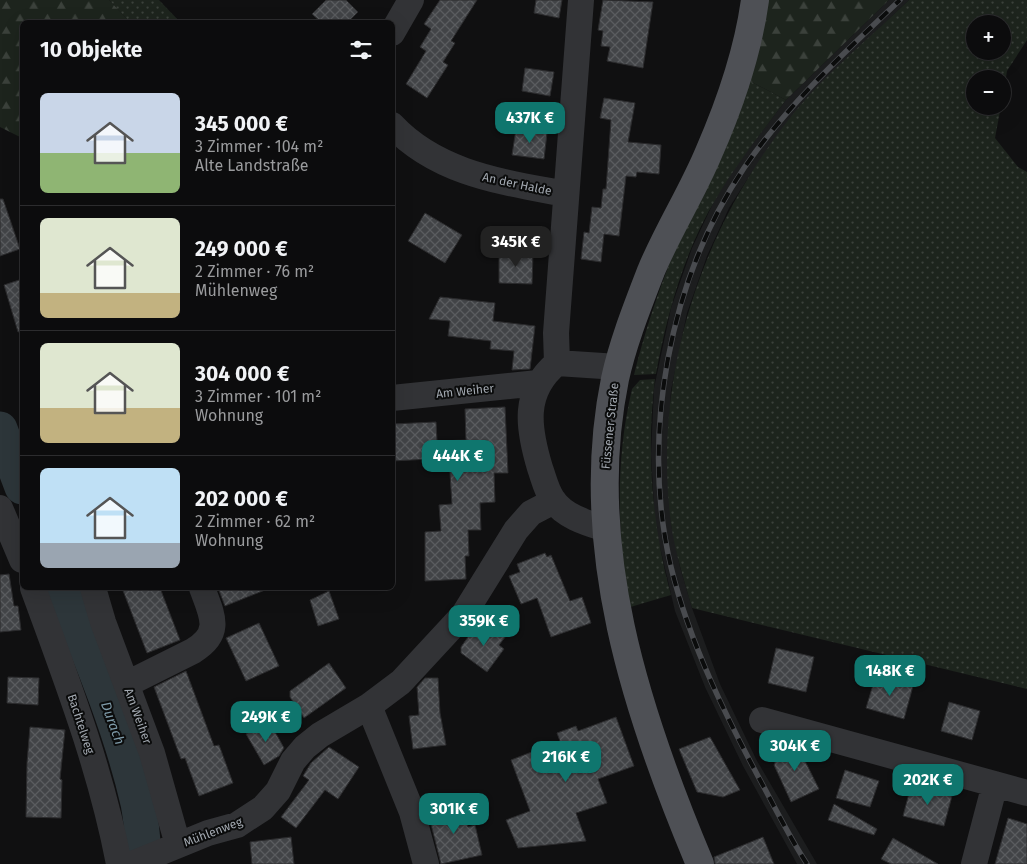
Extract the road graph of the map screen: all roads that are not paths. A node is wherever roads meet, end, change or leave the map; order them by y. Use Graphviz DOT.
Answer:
graph roads {
  1 [pos="410,0"];
  2 [pos="581,0"];
  3 [pos="756,0"];
  4 [pos="395,28"];
  5 [pos="395,127"];
  6 [pos="566,194"];
  7 [pos="557,363"];
  8 [pos="617,373"];
  9 [pos="538,384"];
  10 [pos="395,398"];
  11 [pos="554,501"];
  12 [pos="0,508"];
  13 [pos="606,529"];
  14 [pos="20,555"];
  15 [pos="34,590"];
  16 [pos="94,590"];
  17 [pos="203,590"];
  18 [pos="127,684"];
  19 [pos="369,706"];
  20 [pos="762,720"];
  21 [pos="995,784"];
  22 [pos="1027,793"];
  23 [pos="173,847"];
  24 [pos="118,864"];
  25 [pos="132,864"];
  26 [pos="426,864"];
  27 [pos="700,864"];
  28 [pos="974,864"];
  1 -- 4 [label="street"];
  2 -- 6 [label="street"];
  3 -- 8 [label="main road, Füssener Straße"];
  5 -- 6 [label="street, An der Halde"];
  6 -- 7 [label="street"];
  7 -- 8 [label="street"];
  7 -- 9 [label="street"];
  8 -- 13 [label="main road, Füssener Straße"];
  9 -- 10 [label="street, Am Weiher"];
  9 -- 11 [label="street"];
  11 -- 13 [label="street"];
  11 -- 19 [label="street, Mühlenweg"];
  12 -- 14 [label="street"];
  13 -- 27 [label="main road, Füssener Straße"];
  15 -- 24 [label="street, Bachtelweg"];
  16 -- 18 [label="street, Am Weiher"];
  17 -- 18 [label="street"];
  18 -- 23 [label="street, Am Weiher"];
  19 -- 23 [label="street, Mühlenweg"];
  19 -- 26 [label="street"];
  20 -- 21 [label="street"];
  21 -- 22 [label="street"];
  21 -- 28 [label="street"];
  23 -- 25 [label="street, Mühlenweg"];
}
